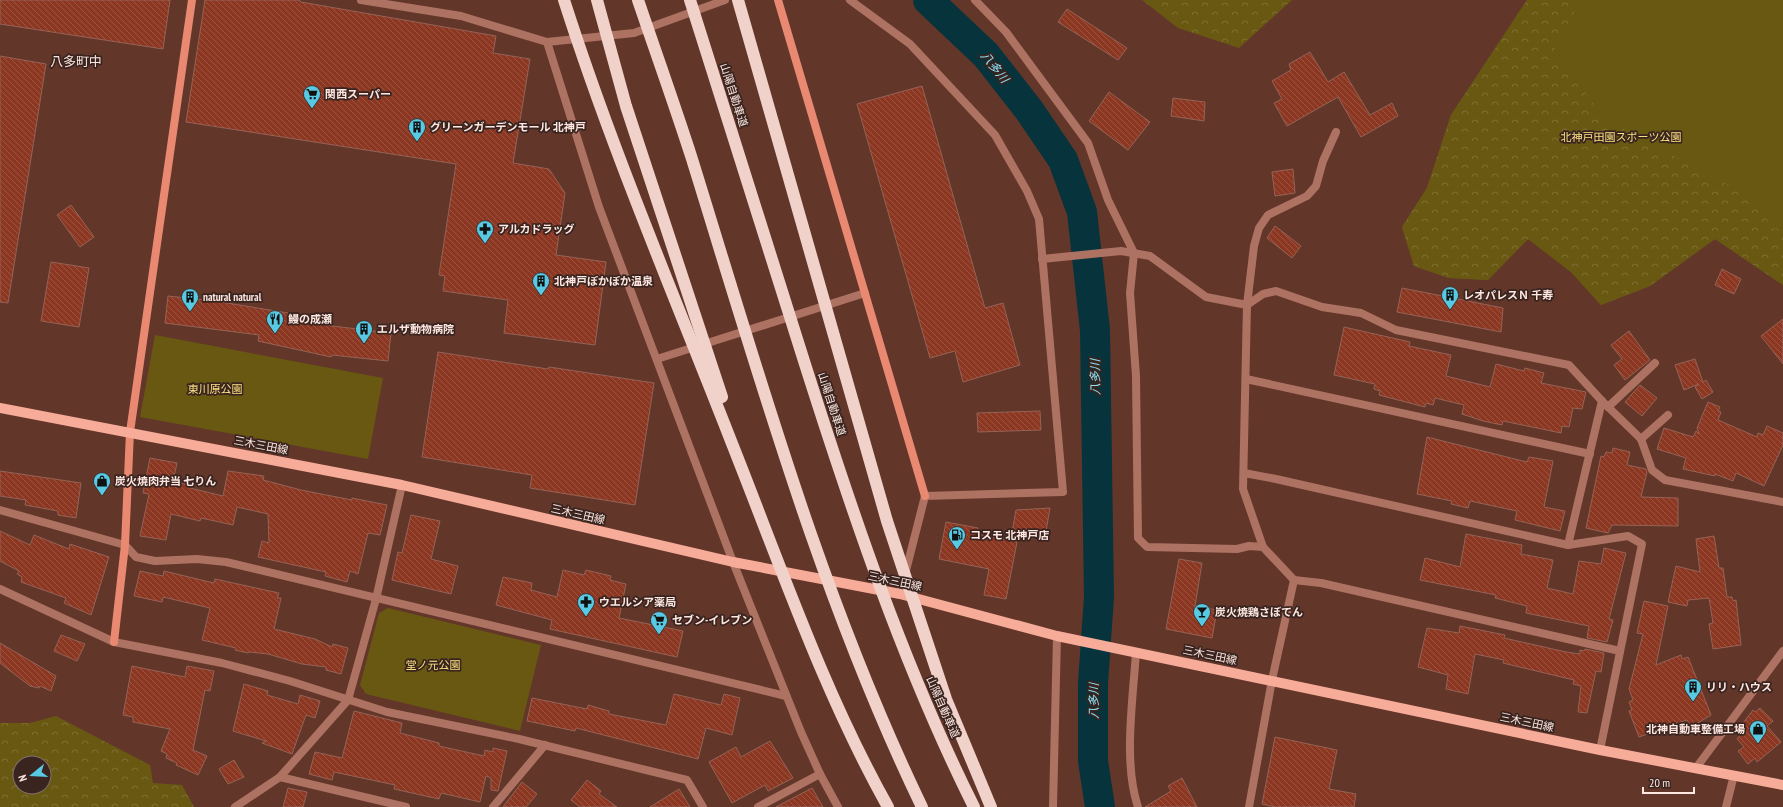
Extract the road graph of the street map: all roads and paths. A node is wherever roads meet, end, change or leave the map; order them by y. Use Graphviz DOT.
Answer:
graph roads {
  1 [pos="192,0"];
  2 [pos="361,0"];
  3 [pos="564,0"];
  4 [pos="597,0"];
  5 [pos="638,0"];
  6 [pos="690,0"];
  7 [pos="725,0"];
  8 [pos="738,0"];
  9 [pos="778,0"];
  10 [pos="850,0"];
  11 [pos="975,0"];
  12 [pos="547,42"];
  13 [pos="1336,132"];
  14 [pos="1134,253"];
  15 [pos="1042,259"];
  16 [pos="865,294"];
  17 [pos="1247,305"];
  18 [pos="657,359"];
  19 [pos="1655,363"];
  20 [pos="1246,379"];
  21 [pos="1605,404"];
  22 [pos="0,408"];
  23 [pos="1668,415"];
  24 [pos="130,432"];
  25 [pos="1641,439"];
  26 [pos="1590,454"];
  27 [pos="1244,474"];
  28 [pos="402,485"];
  29 [pos="925,496"];
  30 [pos="1783,502"];
  31 [pos="0,510"];
  32 [pos="761,516"];
  33 [pos="125,545"];
  34 [pos="1568,545"];
  35 [pos="1263,547"];
  36 [pos="733,562"];
  37 [pos="1294,580"];
  38 [pos="0,589"];
  39 [pos="900,594"];
  40 [pos="376,599"];
  41 [pos="1061,637"];
  42 [pos="114,642"];
  43 [pos="1132,651"];
  44 [pos="1620,651"];
  45 [pos="1783,651"];
  46 [pos="1272,680"];
  47 [pos="786,696"];
  48 [pos="348,700"];
  49 [pos="545,745"];
  50 [pos="1600,750"];
  51 [pos="1696,768"];
  52 [pos="820,774"];
  53 [pos="1734,775"];
  54 [pos="280,777"];
  55 [pos="1783,785"];
  56 [pos="235,807"];
  57 [pos="406,807"];
  58 [pos="493,807"];
  59 [pos="703,807"];
  60 [pos="758,807"];
  61 [pos="838,807"];
  62 [pos="888,807"];
  63 [pos="922,807"];
  64 [pos="974,807"];
  65 [pos="991,807"];
  66 [pos="1053,807"];
  67 [pos="1138,807"];
  68 [pos="1249,807"];
  69 [pos="1726,807"];
  1 -- 24 [label="street"];
  2 -- 12 [label="street"];
  3 -- 32 [label="highway, bridge"];
  4 -- 32 [label="highway, bridge"];
  5 -- 63 [label="highway, bridge"];
  6 -- 64 [label="highway, 山陽自動車道, bridge"];
  7 -- 12 [label="street"];
  8 -- 65 [label="highway, bridge"];
  9 -- 16 [label="street"];
  10 -- 15 [label="street"];
  11 -- 14 [label="street"];
  12 -- 18 [label="street"];
  13 -- 17 [label="street"];
  14 -- 15 [label="street"];
  14 -- 17 [label="street"];
  14 -- 35 [label="street"];
  15 -- 29 [label="street"];
  16 -- 18 [label="street"];
  16 -- 29 [label="street"];
  17 -- 20 [label="street"];
  17 -- 21 [label="street"];
  18 -- 36 [label="street"];
  19 -- 21 [label="street"];
  20 -- 26 [label="street"];
  20 -- 27 [label="street"];
  21 -- 25 [label="street"];
  21 -- 26 [label="street"];
  22 -- 24 [label="main road, 三木三田線"];
  23 -- 25 [label="street"];
  24 -- 28 [label="main road, 三木三田線"];
  24 -- 33 [label="street"];
  25 -- 30 [label="street"];
  26 -- 34 [label="street"];
  27 -- 34 [label="street"];
  27 -- 35 [label="street"];
  28 -- 36 [label="main road, 三木三田線"];
  28 -- 40 [label="street"];
  29 -- 39 [label="street"];
  31 -- 33 [label="street"];
  32 -- 62 [label="highway, bridge"];
  33 -- 40 [label="street"];
  33 -- 42 [label="street"];
  34 -- 44 [label="street"];
  35 -- 37 [label="street"];
  36 -- 39 [label="main road, 三木三田線"];
  36 -- 47 [label="street"];
  37 -- 44 [label="street"];
  37 -- 46 [label="street"];
  38 -- 42 [label="street"];
  39 -- 41 [label="main road, 三木三田線"];
  40 -- 47 [label="street"];
  40 -- 48 [label="street"];
  41 -- 43 [label="main road, 三木三田線"];
  41 -- 66 [label="street"];
  42 -- 48 [label="street"];
  43 -- 46 [label="main road, 三木三田線"];
  43 -- 67 [label="street"];
  44 -- 50 [label="street"];
  45 -- 51 [label="street"];
  46 -- 50 [label="main road, 三木三田線"];
  46 -- 68 [label="street"];
  47 -- 52 [label="street"];
  48 -- 49 [label="street"];
  48 -- 54 [label="street"];
  49 -- 58 [label="street"];
  49 -- 59 [label="street"];
  50 -- 51 [label="main road, 三木三田線"];
  51 -- 53 [label="main road, 三木三田線"];
  52 -- 60 [label="street"];
  52 -- 61 [label="street"];
  53 -- 55 [label="main road, 三木三田線"];
  53 -- 69 [label="street"];
  54 -- 56 [label="street"];
  54 -- 57 [label="street"];
}
